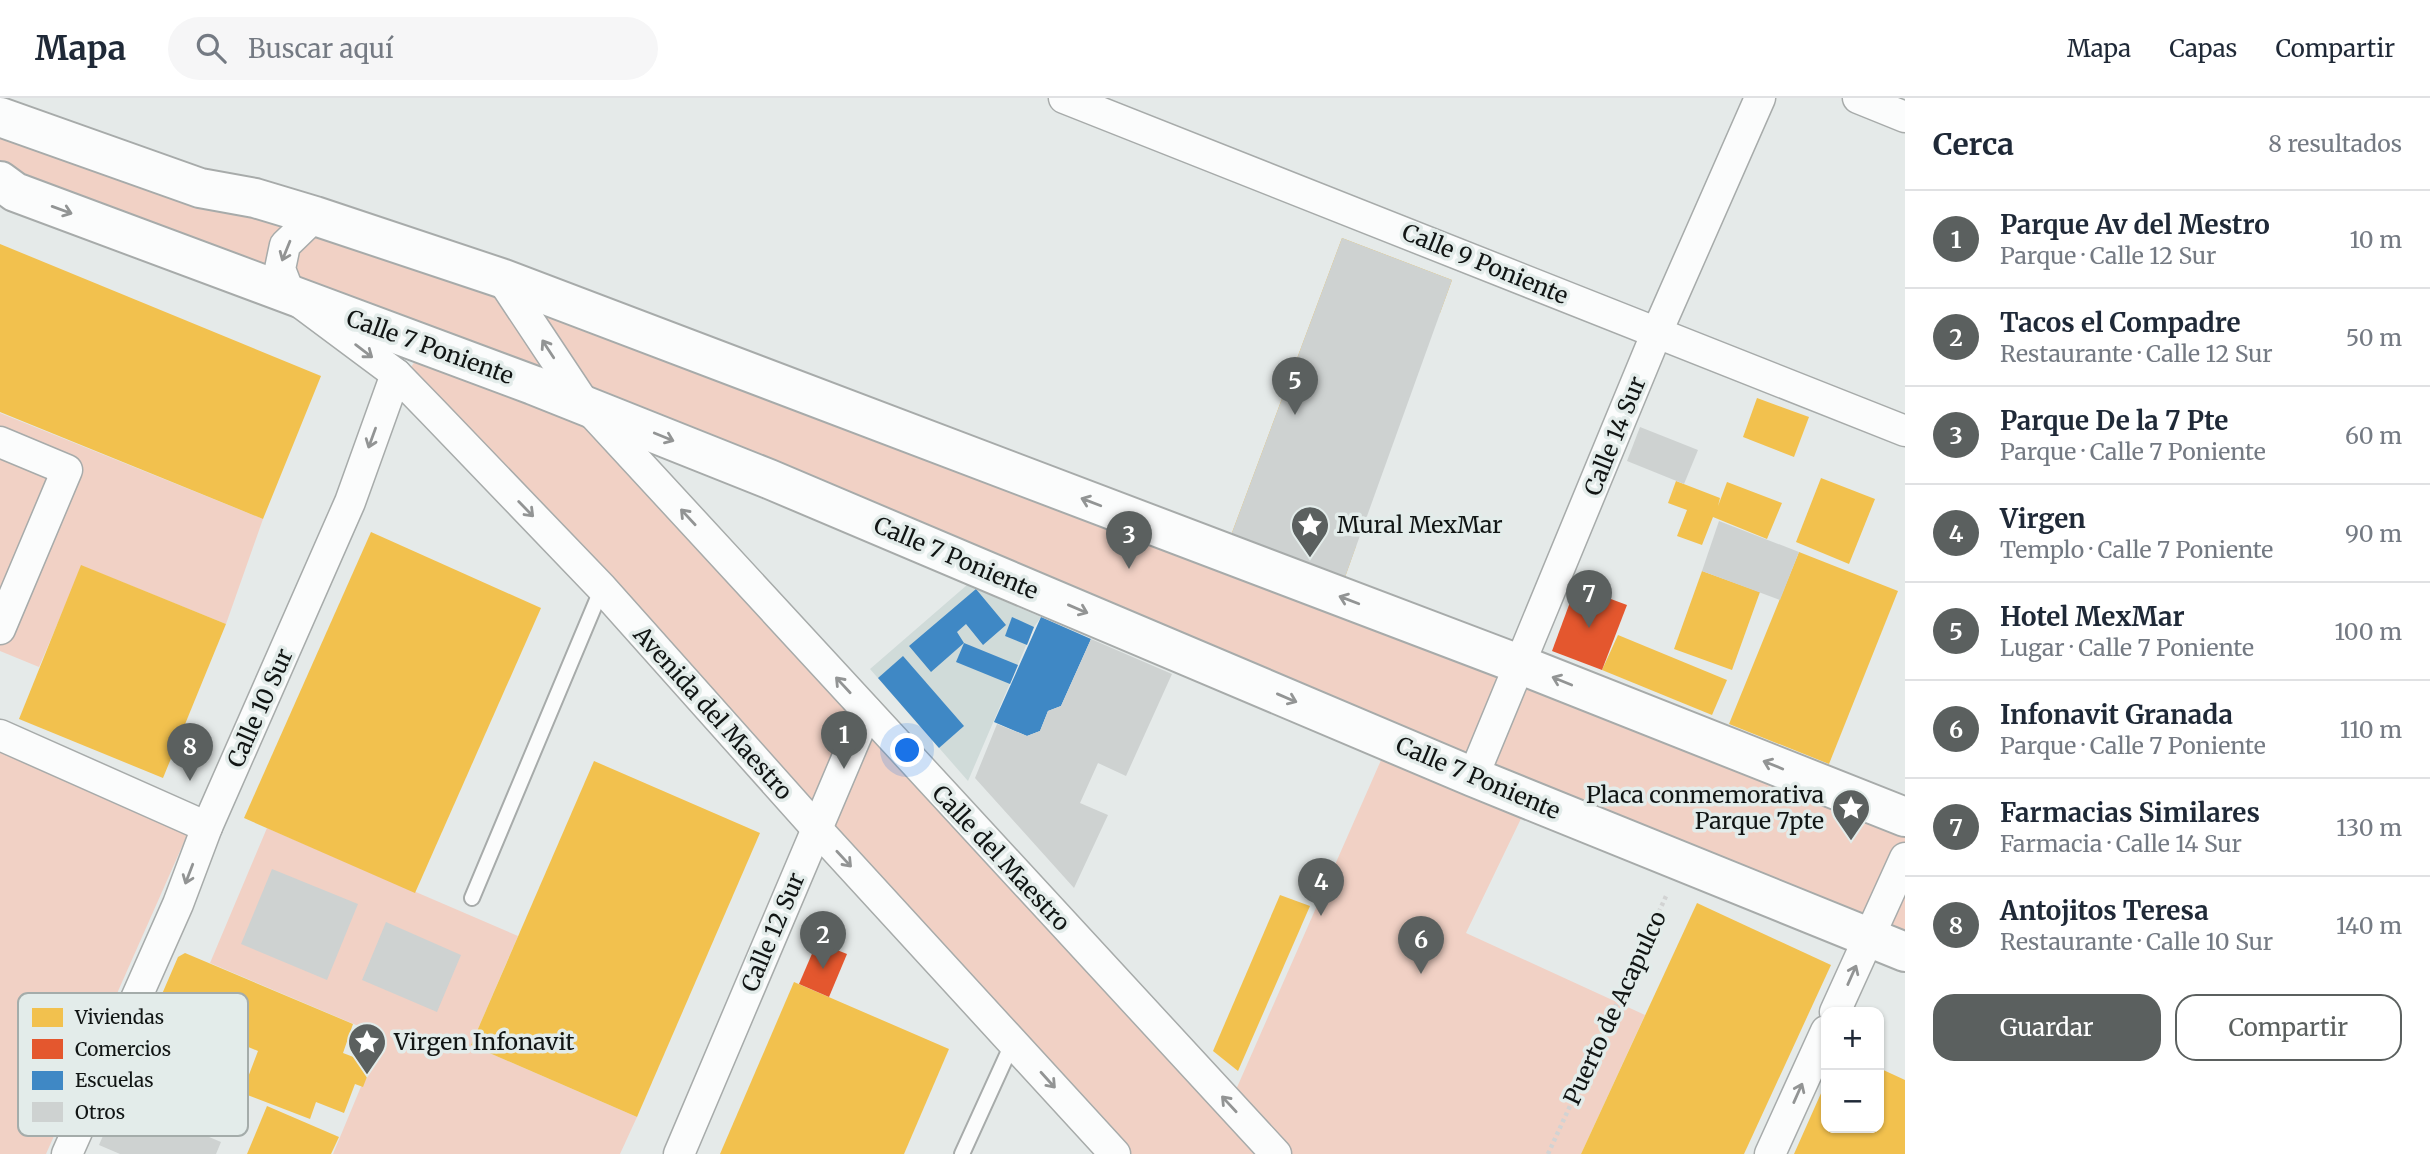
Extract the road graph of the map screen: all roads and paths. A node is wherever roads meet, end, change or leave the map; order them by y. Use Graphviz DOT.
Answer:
graph roads {
  1 [pos="1064,98"];
  2 [pos="1760,98"];
  3 [pos="1857,98"];
  4 [pos="1869,98"];
  5 [pos="1905,101"];
  6 [pos="0,117"];
  7 [pos="1905,117"];
  8 [pos="0,181"];
  9 [pos="314,216"];
  10 [pos="501,278"];
  11 [pos="290,295"];
  12 [pos="1657,332"];
  13 [pos="396,374"];
  14 [pos="586,406"];
  15 [pos="1905,431"];
  16 [pos="0,442"];
  17 [pos="602,588"];
  18 [pos="0,629"];
  19 [pos="1521,665"];
  20 [pos="867,711"];
  21 [pos="0,736"];
  22 [pos="1474,776"];
  23 [pos="1905,817"];
  24 [pos="207,827"];
  25 [pos="817,829"];
  26 [pos="1905,858"];
  27 [pos="1682,862"];
  28 [pos="472,898"];
  29 [pos="1869,937"];
  30 [pos="1905,953"];
  31 [pos="138,993"];
  32 [pos="1837,1007"];
  33 [pos="1013,1042"];
  34 [pos="1821,1042"];
  35 [pos="75,1136"];
  36 [pos="67,1154"];
  37 [pos="679,1154"];
  38 [pos="962,1154"];
  39 [pos="1115,1154"];
  40 [pos="1276,1154"];
  41 [pos="1548,1154"];
  42 [pos="1770,1154"];
  1 -- 12 [label="street, Calle 9 Poniente"];
  2 -- 12 [label="street, Calle 14 Sur"];
  3 -- 7 [label="street"];
  4 -- 5 [label="street"];
  6 -- 9 [label="main road"];
  8 -- 11 [label="main road, Calle 7 Poniente, one-way"];
  9 -- 10 [label="main road"];
  9 -- 11 [label="street, one-way"];
  14 -- 10 [label="street, Calle del Maestro, one-way"];
  19 -- 10 [label="main road, one-way"];
  11 -- 13 [label="street, Avenida del Maestro, one-way"];
  11 -- 14 [label="main road, Calle 7 Poniente"];
  12 -- 15 [label="street, Calle 9 Poniente"];
  12 -- 19 [label="street, Calle 14 Sur"];
  13 -- 17 [label="street, Avenida del Maestro, one-way"];
  13 -- 24 [label="street, Calle 10 Sur, one-way"];
  20 -- 14 [label="street, Calle del Maestro, one-way"];
  14 -- 22 [label="main road, Calle 7 Poniente, one-way"];
  16 -- 18 [label="street"];
  17 -- 25 [label="street, Avenida del Maestro"];
  17 -- 28 [label="lane"];
  19 -- 22 [label="street, Calle 14 Sur"];
  23 -- 19 [label="main road, one-way"];
  20 -- 25 [label="street, Calle 12 Sur"];
  40 -- 20 [label="street, Calle del Maestro, one-way"];
  21 -- 24 [label="street"];
  22 -- 27 [label="main road, Calle 7 Poniente"];
  24 -- 31 [label="street, Calle 10 Sur, one-way"];
  25 -- 33 [label="street, Avenida del Maestro, one-way"];
  25 -- 37 [label="street, Calle 12 Sur"];
  26 -- 29 [label="street"];
  27 -- 29 [label="main road, Calle 7 Poniente"];
  27 -- 41 [label="path, Puerto de Acapulco"];
  29 -- 30 [label="main road, Calle 7 Poniente"];
  32 -- 29 [label="street, one-way"];
  33 -- 38 [label="lane"];
  33 -- 39 [label="street, Avenida del Maestro, one-way"];
  42 -- 34 [label="street, one-way"];
  35 -- 36 [label="street, Calle 10 Sur, one-way"];
}
